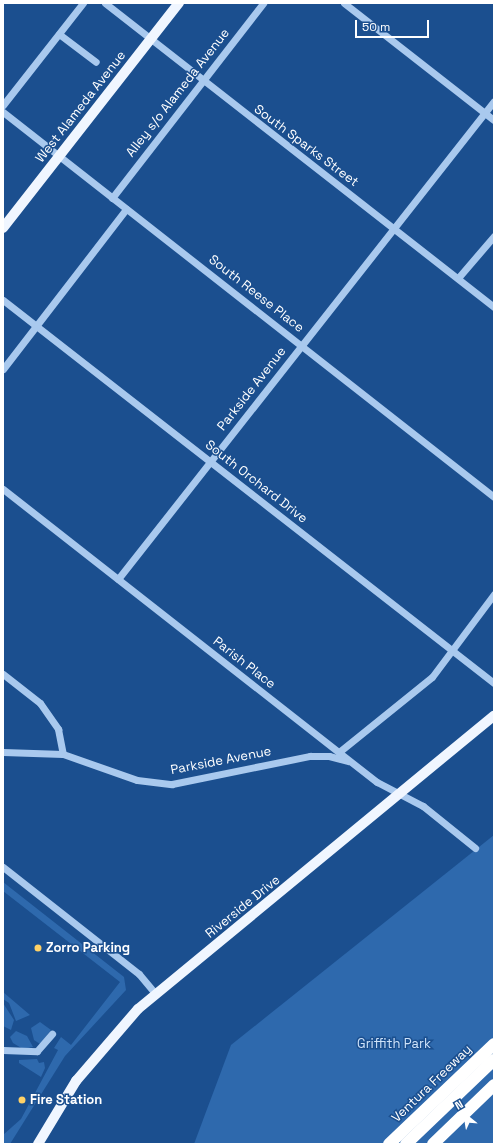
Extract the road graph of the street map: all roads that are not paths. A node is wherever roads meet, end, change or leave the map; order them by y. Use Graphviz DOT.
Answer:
graph roads {
  1 [pos="83,3"];
  2 [pos="105,3"];
  3 [pos="179,3"];
  4 [pos="263,3"];
  5 [pos="344,3"];
  6 [pos="59,34"];
  7 [pos="150,40"];
  8 [pos="96,62"];
  9 [pos="202,81"];
  10 [pos="494,101"];
  11 [pos="3,105"];
  12 [pos="3,112"];
  13 [pos="485,113"];
  14 [pos="494,120"];
  15 [pos="59,157"];
  16 [pos="112,198"];
  17 [pos="126,209"];
  18 [pos="3,228"];
  19 [pos="394,229"];
  20 [pos="494,236"];
  21 [pos="458,278"];
  22 [pos="3,300"];
  23 [pos="494,307"];
  24 [pos="37,326"];
  25 [pos="301,345"];
  26 [pos="3,369"];
  27 [pos="211,461"];
  28 [pos="3,489"];
  29 [pos="494,497"];
  30 [pos="118,579"];
  31 [pos="494,594"];
  32 [pos="452,651"];
  33 [pos="3,674"];
  34 [pos="494,683"];
  35 [pos="494,716"];
  36 [pos="3,752"];
  37 [pos="339,752"];
  38 [pos="63,754"];
  39 [pos="352,762"];
  40 [pos="401,795"];
  41 [pos="475,848"];
  42 [pos="3,867"];
  43 [pos="156,994"];
  44 [pos="52,1034"];
  45 [pos="494,1044"];
  46 [pos="3,1050"];
  47 [pos="494,1060"];
  48 [pos="494,1071"];
  49 [pos="494,1085"];
  50 [pos="38,1144"];
  51 [pos="389,1144"];
  52 [pos="406,1144"];
  53 [pos="417,1144"];
  54 [pos="433,1144"];
  1 -- 6 [label="street"];
  2 -- 7 [label="street, South Sparks Street"];
  3 -- 7 [label="main road, West Alameda Avenue"];
  4 -- 9 [label="street, Alley s/o Alameda Avenue"];
  5 -- 13 [label="street"];
  6 -- 8 [label="street"];
  6 -- 11 [label="street"];
  7 -- 9 [label="street, South Sparks Street"];
  7 -- 15 [label="main road, West Alameda Avenue"];
  9 -- 16 [label="street, Alley s/o Alameda Avenue"];
  9 -- 19 [label="street, South Sparks Street"];
  10 -- 13 [label="street, Parkside Avenue"];
  12 -- 15 [label="street, South Reese Place"];
  13 -- 14 [label="street"];
  13 -- 19 [label="street, Parkside Avenue"];
  15 -- 16 [label="street, South Reese Place"];
  15 -- 18 [label="main road, West Alameda Avenue"];
  16 -- 17 [label="street, South Reese Place"];
  17 -- 24 [label="street"];
  17 -- 25 [label="street, South Reese Place"];
  19 -- 21 [label="street, South Sparks Street"];
  19 -- 25 [label="street, Parkside Avenue"];
  20 -- 21 [label="street"];
  21 -- 23 [label="street, South Sparks Street"];
  22 -- 24 [label="street, South Orchard Drive"];
  24 -- 26 [label="street"];
  24 -- 27 [label="street, South Orchard Drive"];
  25 -- 27 [label="street, Parkside Avenue"];
  25 -- 29 [label="street, South Reese Place"];
  27 -- 30 [label="street, Parkside Avenue"];
  27 -- 32 [label="street, South Orchard Drive"];
  28 -- 30 [label="street, Parish Place"];
  30 -- 37 [label="street, Parish Place"];
  31 -- 32 [label="street"];
  32 -- 34 [label="street, South Orchard Drive"];
  32 -- 37 [label="street"];
  33 -- 38 [label="street"];
  35 -- 40 [label="main road, Riverside Drive"];
  36 -- 38 [label="street, Parkside Avenue"];
  37 -- 39 [label="street, Parish Place"];
  38 -- 39 [label="street, Parkside Avenue"];
  39 -- 40 [label="street, Parish Place"];
  40 -- 41 [label="street, Parish Place"];
  40 -- 43 [label="main road, Riverside Drive"];
  42 -- 43 [label="street"];
  43 -- 50 [label="main road, Riverside Drive"];
  44 -- 46 [label="street"];
  45 -- 51 [label="highway, Ventura Freeway"];
  47 -- 52 [label="highway"];
  48 -- 53 [label="highway"];
  49 -- 54 [label="highway"];
}
